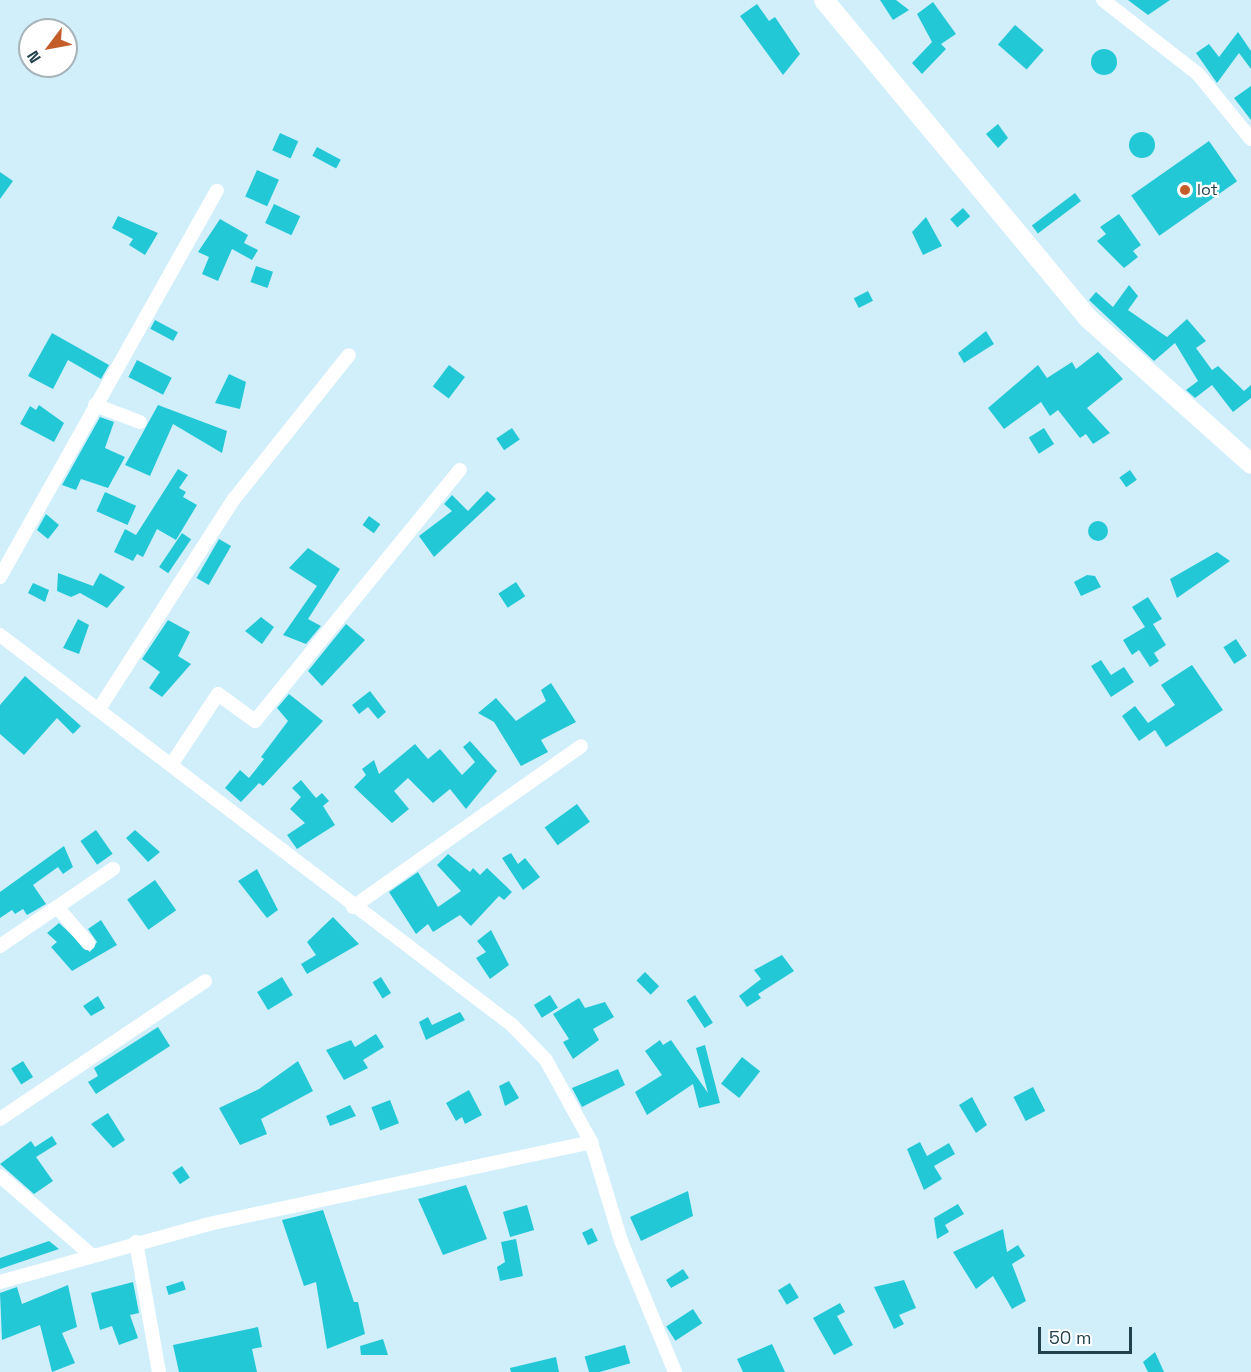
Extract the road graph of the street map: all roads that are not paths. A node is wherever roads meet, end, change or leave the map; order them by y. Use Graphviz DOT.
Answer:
graph roads {
  1 [pos="824,0"];
  2 [pos="1103,0"];
  3 [pos="1250,136"];
  4 [pos="217,191"];
  5 [pos="349,355"];
  6 [pos="95,405"];
  7 [pos="140,422"];
  8 [pos="1251,464"];
  9 [pos="460,470"];
  10 [pos="0,577"];
  11 [pos="0,634"];
  12 [pos="99,709"];
  13 [pos="581,746"];
  14 [pos="171,765"];
  15 [pos="113,869"];
  16 [pos="57,907"];
  17 [pos="353,907"];
  18 [pos="88,943"];
  19 [pos="0,946"];
  20 [pos="205,981"];
  21 [pos="0,1119"];
  22 [pos="591,1142"];
  23 [pos="0,1176"];
  24 [pos="136,1242"];
  25 [pos="90,1254"];
  26 [pos="0,1282"];
  27 [pos="159,1372"];
  28 [pos="675,1372"];
  1 -- 8 [label="street"];
  2 -- 3 [label="street"];
  4 -- 6 [label="street"];
  5 -- 12 [label="street"];
  6 -- 7 [label="street"];
  6 -- 10 [label="street"];
  9 -- 14 [label="street"];
  11 -- 12 [label="street"];
  12 -- 14 [label="street"];
  13 -- 17 [label="street"];
  14 -- 17 [label="street"];
  15 -- 16 [label="street"];
  16 -- 18 [label="street"];
  16 -- 19 [label="street"];
  17 -- 22 [label="street"];
  20 -- 21 [label="street"];
  22 -- 24 [label="street"];
  22 -- 28 [label="street"];
  23 -- 25 [label="street"];
  24 -- 25 [label="street"];
  24 -- 27 [label="street"];
  25 -- 26 [label="street"];
}
